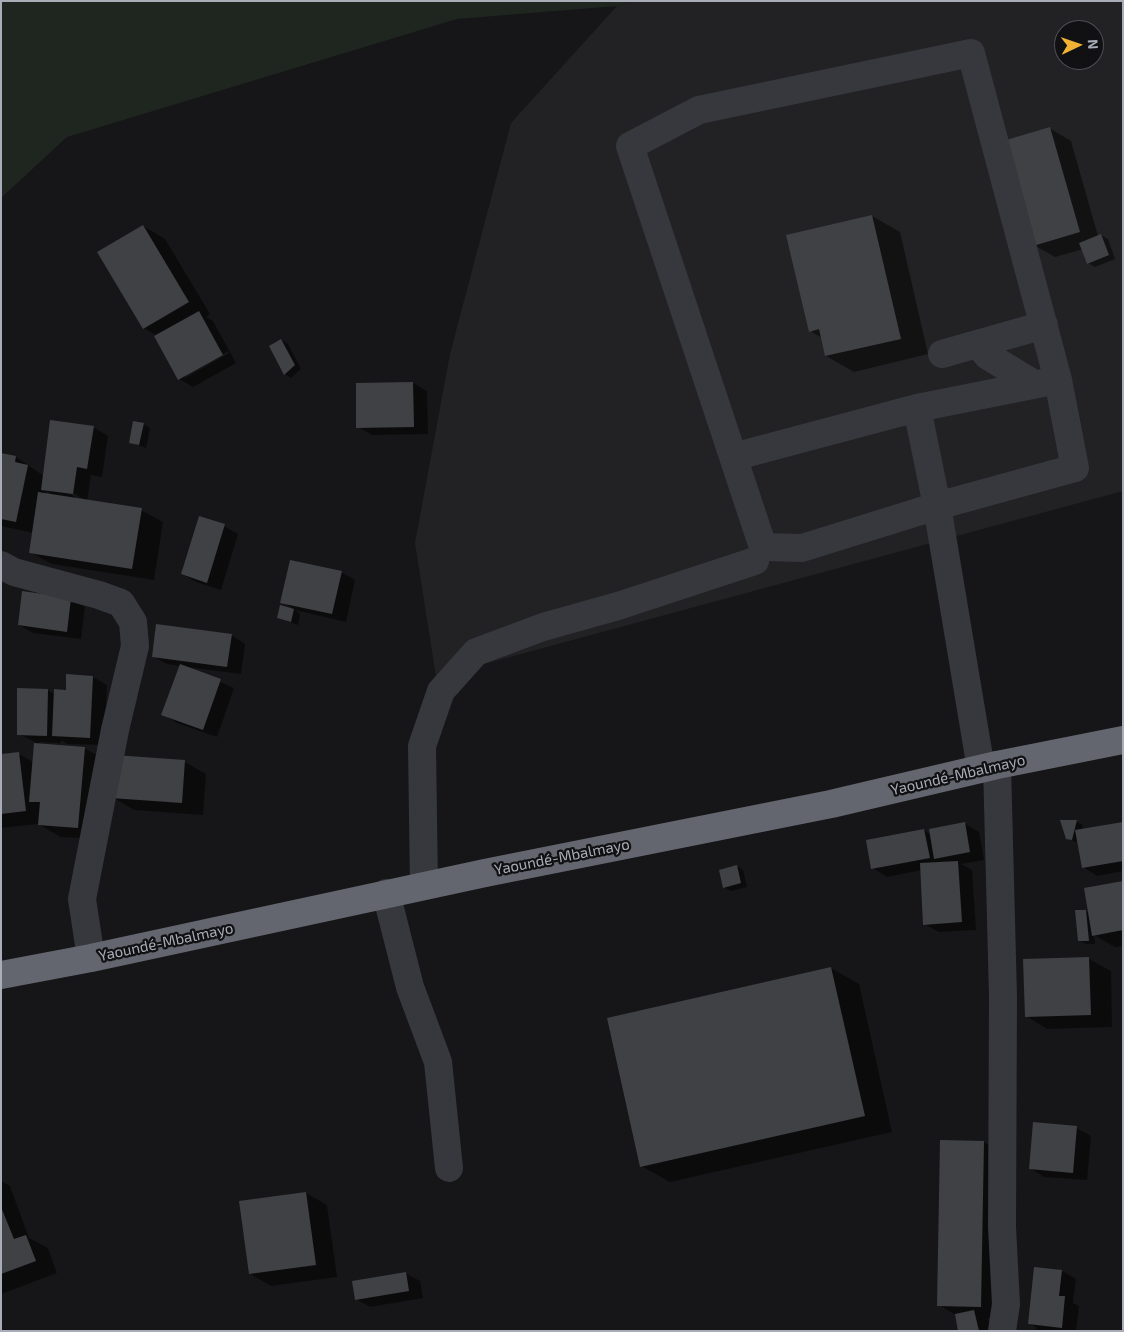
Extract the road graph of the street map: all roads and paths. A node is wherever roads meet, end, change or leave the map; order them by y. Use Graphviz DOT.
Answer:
graph roads {
  1 [pos="1044,325"];
  2 [pos="978,344"];
  3 [pos="942,354"];
  4 [pos="1046,382"];
  5 [pos="917,408"];
  6 [pos="733,457"];
  7 [pos="937,506"];
  8 [pos="755,561"];
  9 [pos="1,565"];
  10 [pos="1123,740"];
  11 [pos="989,767"];
  12 [pos="424,886"];
  13 [pos="386,894"];
  14 [pos="91,958"];
  15 [pos="1,975"];
  16 [pos="448,1168"];
  17 [pos="1002,1331"];
  1 -- 2 [label="street"];
  1 -- 4 [label="street"];
  1 -- 6 [label="street"];
  2 -- 3 [label="street"];
  2 -- 4 [label="street"];
  4 -- 5 [label="street"];
  4 -- 7 [label="street"];
  5 -- 6 [label="street"];
  5 -- 7 [label="street"];
  6 -- 7 [label="street"];
  7 -- 11 [label="street"];
  8 -- 12 [label="street"];
  9 -- 14 [label="street"];
  10 -- 11 [label="highway, Yaoundé-Mbalmayo"];
  11 -- 12 [label="highway, Yaoundé-Mbalmayo"];
  11 -- 17 [label="street"];
  12 -- 13 [label="highway, Yaoundé-Mbalmayo"];
  13 -- 14 [label="highway, Yaoundé-Mbalmayo"];
  13 -- 16 [label="street"];
  14 -- 15 [label="highway, Yaoundé-Mbalmayo"];
}
